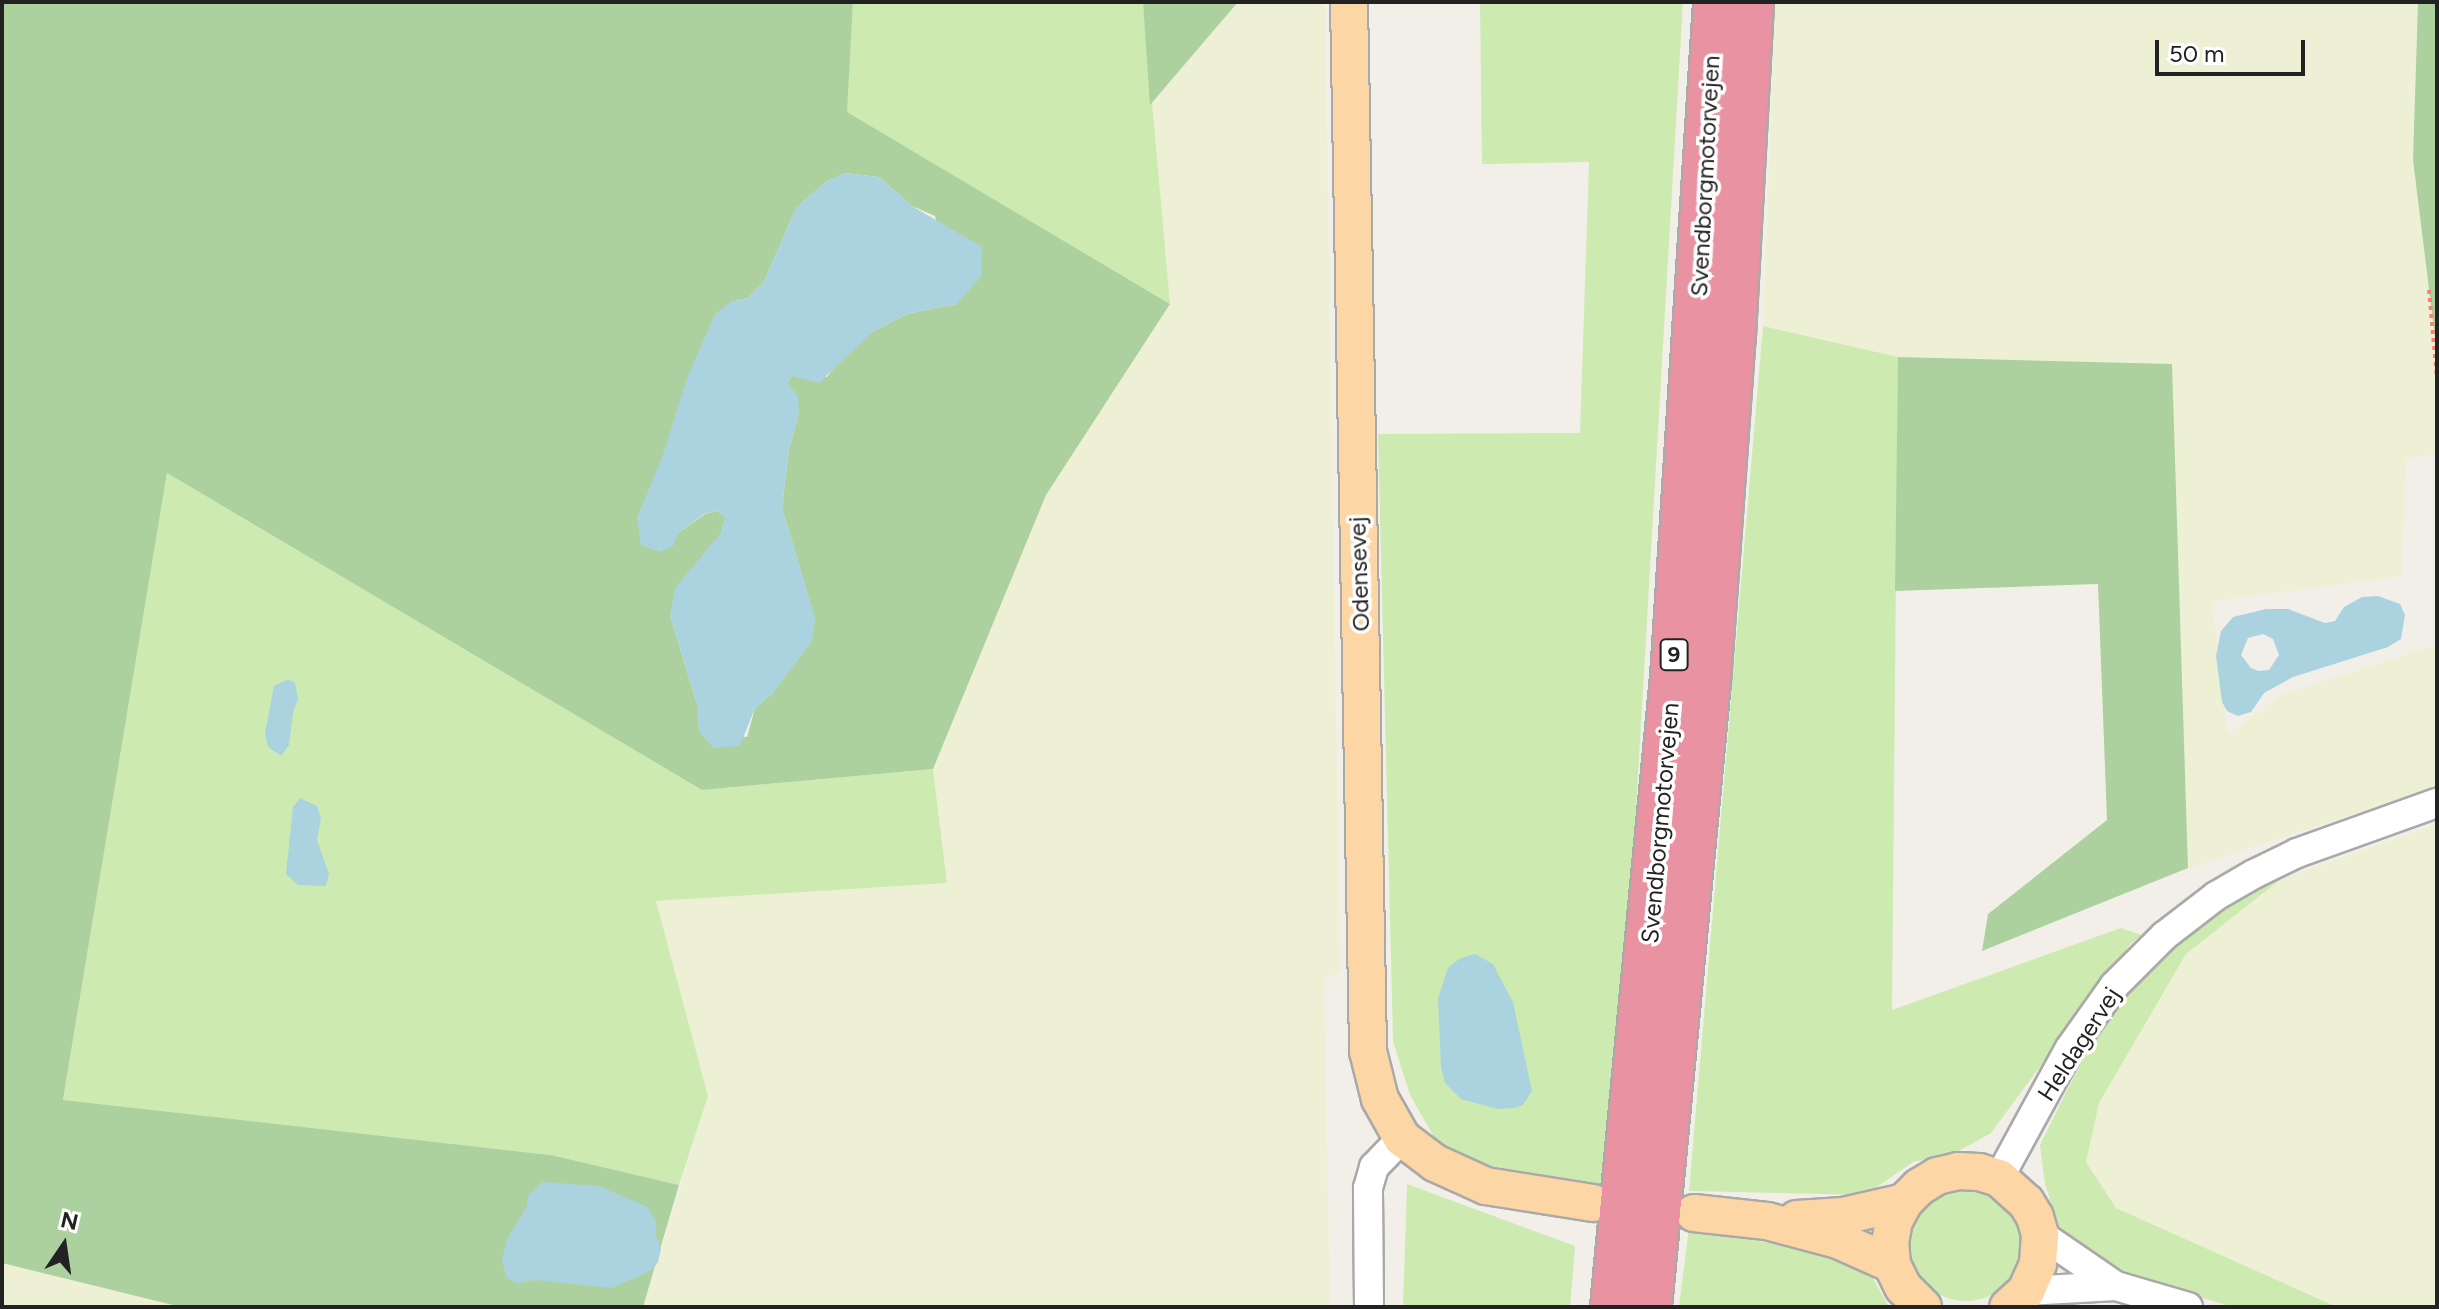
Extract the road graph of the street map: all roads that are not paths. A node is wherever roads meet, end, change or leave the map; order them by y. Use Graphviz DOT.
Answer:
graph roads {
  1 [pos="1349,2"];
  2 [pos="1715,2"];
  3 [pos="1752,2"];
  4 [pos="2437,803"];
  5 [pos="1402,1138"];
  6 [pos="1999,1178"];
  7 [pos="1904,1202"];
  8 [pos="1593,1203"];
  9 [pos="1694,1213"];
  10 [pos="1767,1221"];
  11 [pos="2040,1234"];
  12 [pos="1892,1264"];
  13 [pos="2116,1286"];
  14 [pos="2017,1299"];
  15 [pos="1915,1304"];
  16 [pos="1369,1307"];
  17 [pos="1612,1307"];
  18 [pos="1650,1307"];
  19 [pos="2188,1307"];
  1 -- 5 [label="main road, Odensevej"];
  2 -- 17 [label="highway, Svendborgmotorvejen / 9"];
  3 -- 18 [label="highway, Svendborgmotorvejen / 9"];
  4 -- 6 [label="street, Heldagervej"];
  5 -- 8 [label="main road, Odensevej"];
  5 -- 16 [label="street"];
  6 -- 7 [label="main road"];
  6 -- 11 [label="main road"];
  7 -- 10 [label="main road"];
  7 -- 12 [label="main road"];
  9 -- 10 [label="main road"];
  10 -- 12 [label="main road"];
  11 -- 13 [label="street"];
  11 -- 14 [label="main road"];
  12 -- 15 [label="main road"];
  13 -- 14 [label="street"];
  13 -- 19 [label="street"];
}
